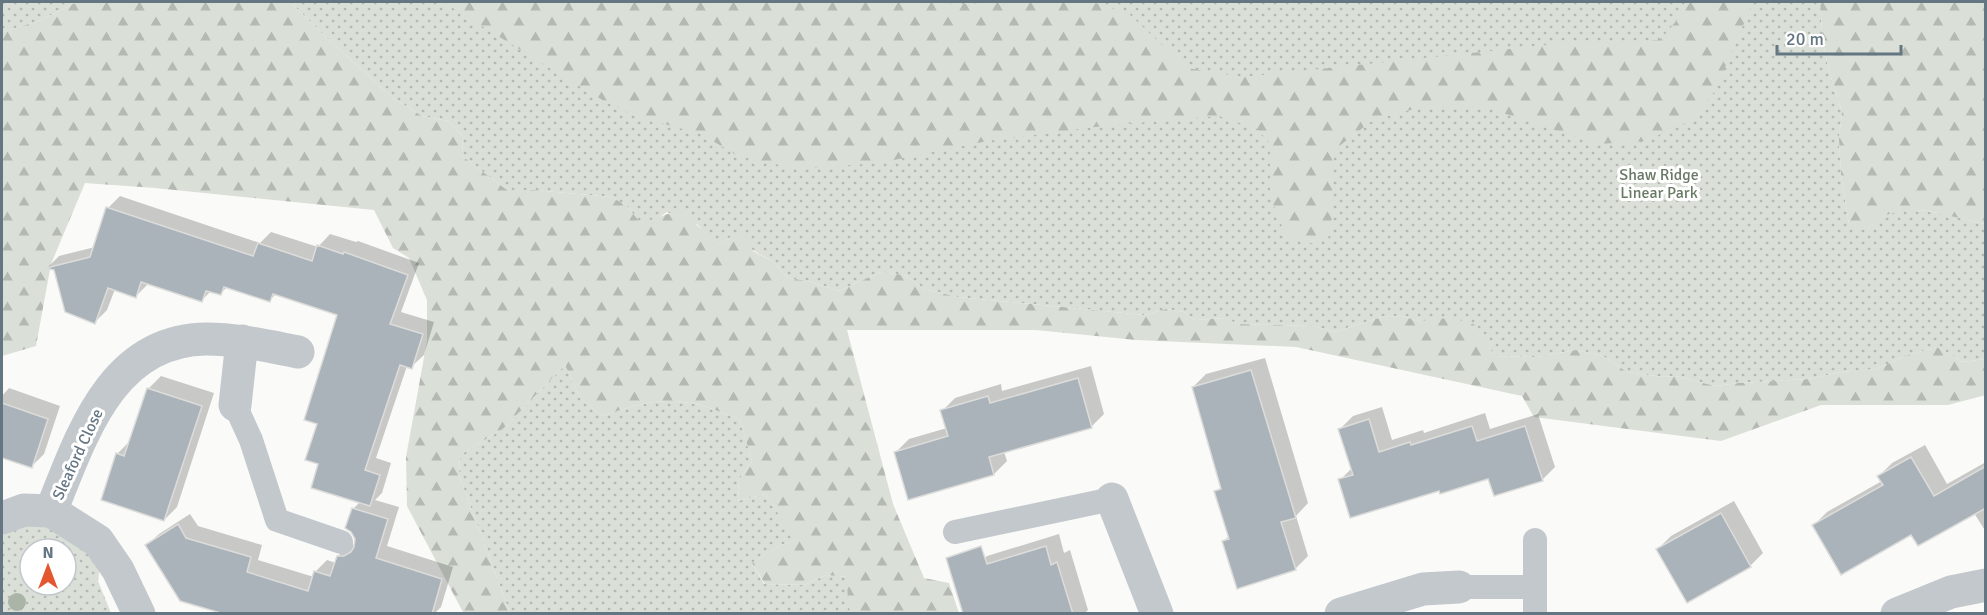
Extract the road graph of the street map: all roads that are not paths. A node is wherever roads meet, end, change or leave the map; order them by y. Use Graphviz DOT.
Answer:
graph roads {
  1 [pos="242,341"];
  2 [pos="298,352"];
  3 [pos="235,405"];
  4 [pos="1112,499"];
  5 [pos="51,511"];
  6 [pos="2,518"];
  7 [pos="955,532"];
  8 [pos="1535,540"];
  9 [pos="341,542"];
  10 [pos="1986,585"];
  11 [pos="1459,587"];
  12 [pos="1535,587"];
  13 [pos="139,614"];
  14 [pos="1157,614"];
  15 [pos="1341,614"];
  16 [pos="1535,614"];
  17 [pos="1897,614"];
  1 -- 2 [label="street, Sleaford Close"];
  1 -- 3 [label="street"];
  1 -- 5 [label="street, Sleaford Close"];
  3 -- 9 [label="lane"];
  4 -- 7 [label="lane"];
  4 -- 14 [label="street"];
  5 -- 6 [label="street, Sleaford Close"];
  5 -- 13 [label="street"];
  8 -- 12 [label="lane"];
  10 -- 17 [label="street"];
  11 -- 12 [label="lane"];
  11 -- 15 [label="street"];
  12 -- 16 [label="lane"];
}
